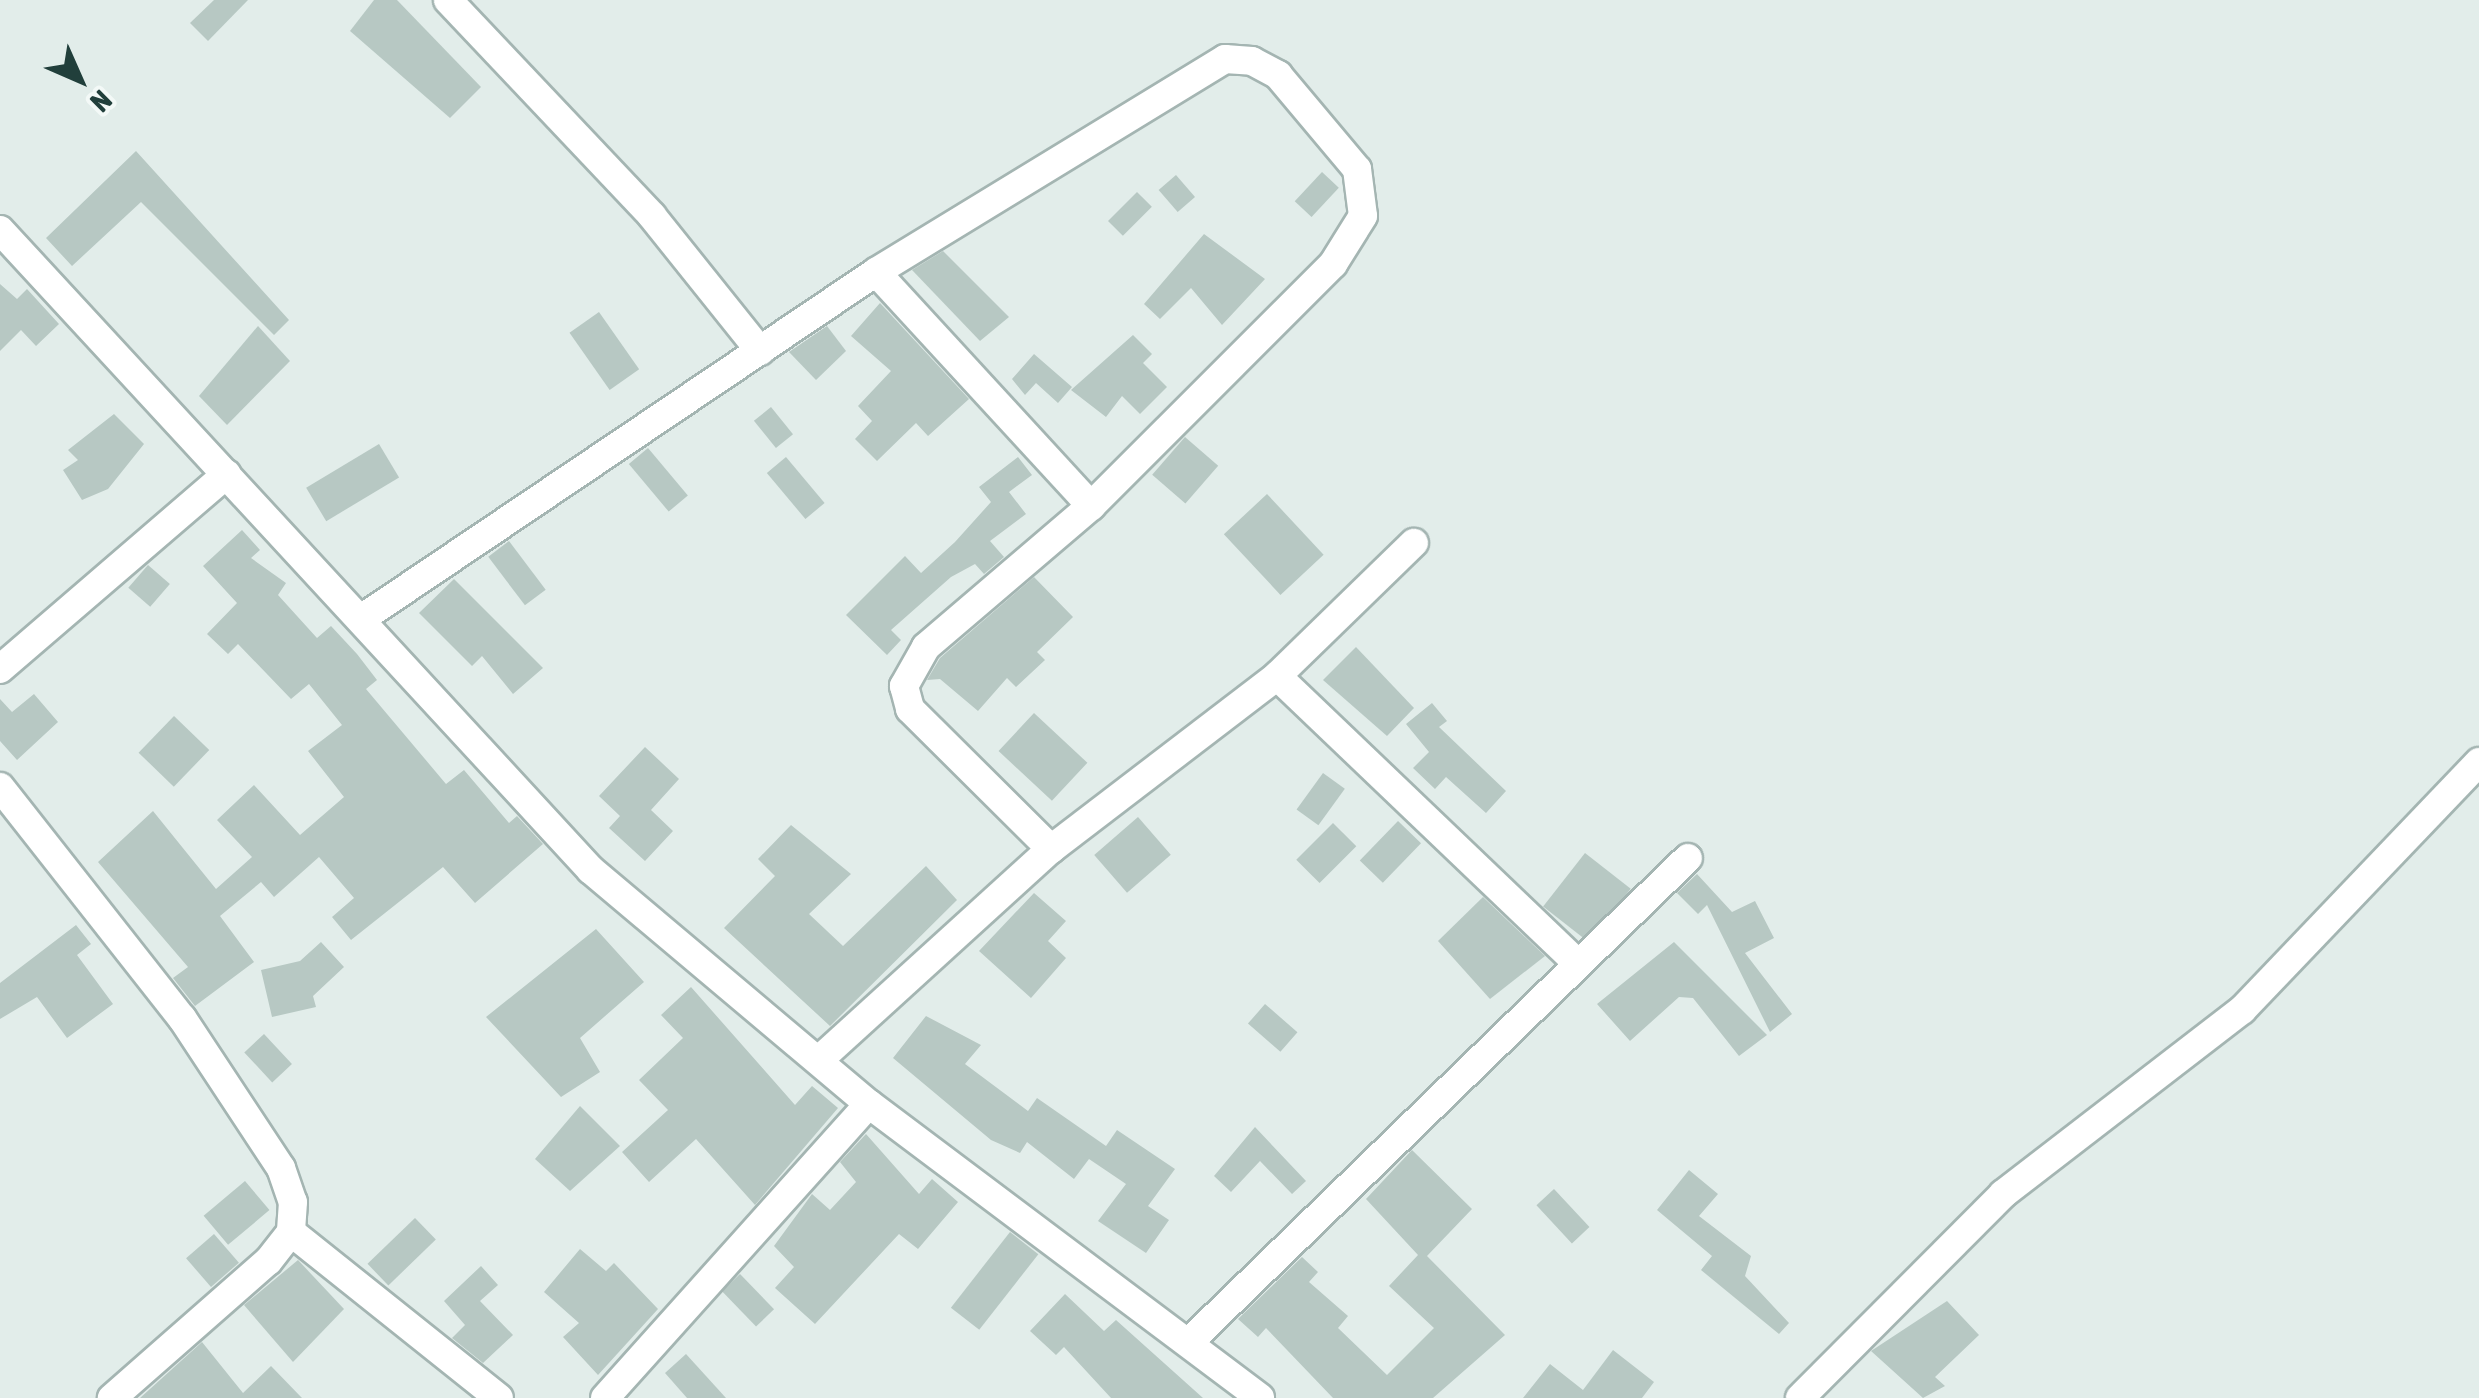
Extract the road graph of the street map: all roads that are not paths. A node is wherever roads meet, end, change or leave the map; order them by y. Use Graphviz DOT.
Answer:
graph roads {
  1 [pos="448,0"];
  2 [pos="0,230"];
  3 [pos="876,272"];
  4 [pos="760,351"];
  5 [pos="227,474"];
  6 [pos="1091,506"];
  7 [pos="1414,543"];
  8 [pos="364,618"];
  9 [pos="0,669"];
  10 [pos="1278,676"];
  11 [pos="2479,762"];
  12 [pos="0,787"];
  13 [pos="1051,849"];
  14 [pos="1688,858"];
  15 [pos="1575,962"];
  16 [pos="819,1060"];
  17 [pos="869,1104"];
  18 [pos="291,1232"];
  19 [pos="1189,1342"];
  20 [pos="112,1398"];
  21 [pos="499,1398"];
  22 [pos="605,1398"];
  23 [pos="1260,1398"];
  24 [pos="1800,1398"];
  1 -- 4 [label="street"];
  2 -- 5 [label="street"];
  3 -- 4 [label="street"];
  3 -- 6 [label="street"];
  3 -- 6 [label="street"];
  4 -- 8 [label="street"];
  5 -- 8 [label="street"];
  5 -- 9 [label="street"];
  6 -- 13 [label="street"];
  7 -- 10 [label="street"];
  8 -- 16 [label="street"];
  10 -- 13 [label="street"];
  10 -- 15 [label="street"];
  11 -- 24 [label="street"];
  12 -- 18 [label="street"];
  13 -- 16 [label="street"];
  14 -- 15 [label="street"];
  15 -- 19 [label="street"];
  16 -- 17 [label="street"];
  17 -- 19 [label="street"];
  17 -- 22 [label="street"];
  18 -- 20 [label="street"];
  18 -- 21 [label="street"];
  19 -- 23 [label="street"];
}
